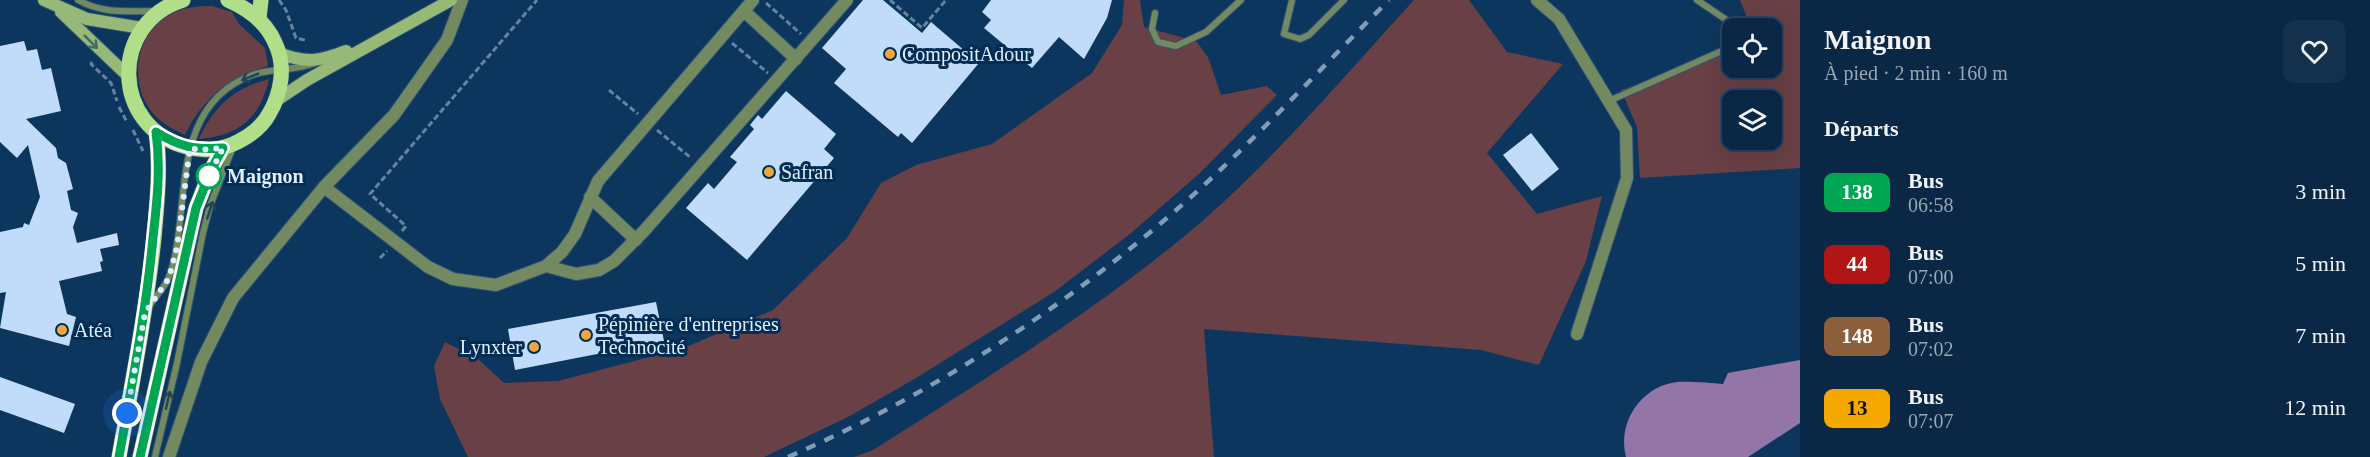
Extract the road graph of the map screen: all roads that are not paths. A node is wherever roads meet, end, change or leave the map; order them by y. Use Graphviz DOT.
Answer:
graph roads {
  1 [pos="44,0"];
  2 [pos="78,0"];
  3 [pos="183,0"];
  4 [pos="228,0"];
  5 [pos="261,0"];
  6 [pos="451,0"];
  7 [pos="462,0"];
  8 [pos="847,0"];
  9 [pos="1241,0"];
  10 [pos="1292,0"];
  11 [pos="1344,0"];
  12 [pos="1537,0"];
  13 [pos="1697,0"];
  14 [pos="759,2"];
  15 [pos="56,7"];
  16 [pos="744,10"];
  17 [pos="160,11"];
  18 [pos="1155,13"];
  19 [pos="259,18"];
  20 [pos="1724,18"];
  21 [pos="406,26"];
  22 [pos="142,28"];
  23 [pos="1722,51"];
  24 [pos="279,53"];
  25 [pos="796,58"];
  26 [pos="327,59"];
  27 [pos="280,70"];
  28 [pos="128,76"];
  29 [pos="277,100"];
  30 [pos="1609,102"];
  31 [pos="156,132"];
  32 [pos="228,146"];
  33 [pos="190,148"];
  34 [pos="324,187"];
  35 [pos="590,197"];
  36 [pos="636,240"];
  37 [pos="546,266"];
  38 [pos="145,313"];
  39 [pos="1577,334"];
  40 [pos="119,457"];
  41 [pos="140,457"];
  42 [pos="155,457"];
  43 [pos="169,457"];
  1 -- 15 [label="main road"];
  2 -- 17 [label="lane"];
  3 -- 17 [label="main road"];
  4 -- 19 [label="main road"];
  5 -- 19 [label="main road"];
  6 -- 21 [label="main road"];
  7 -- 34 [label="street"];
  8 -- 25 [label="street"];
  9 -- 18 [label="lane"];
  10 -- 11 [label="lane"];
  12 -- 30 [label="street"];
  13 -- 20 [label="lane"];
  14 -- 16 [label="street"];
  15 -- 22 [label="main road"];
  15 -- 28 [label="main road, one-way"];
  16 -- 25 [label="street"];
  16 -- 35 [label="street"];
  17 -- 22 [label="main road"];
  19 -- 24 [label="main road"];
  21 -- 26 [label="main road"];
  21 -- 29 [label="main road"];
  22 -- 28 [label="main road"];
  23 -- 30 [label="lane"];
  24 -- 26 [label="main road"];
  24 -- 27 [label="main road"];
  25 -- 36 [label="street"];
  26 -- 27 [label="lane"];
  27 -- 29 [label="main road"];
  27 -- 33 [label="lane, one-way"];
  28 -- 31 [label="main road"];
  29 -- 32 [label="main road"];
  30 -- 39 [label="street"];
  31 -- 33 [label="main road"];
  31 -- 38 [label="main road"];
  32 -- 33 [label="main road"];
  32 -- 41 [label="main road"];
  42 -- 32 [label="lane, one-way"];
  33 -- 38 [label="lane"];
  34 -- 37 [label="street"];
  34 -- 43 [label="street"];
  35 -- 36 [label="street"];
  35 -- 37 [label="street"];
  36 -- 37 [label="street"];
  38 -- 40 [label="main road"];
}
